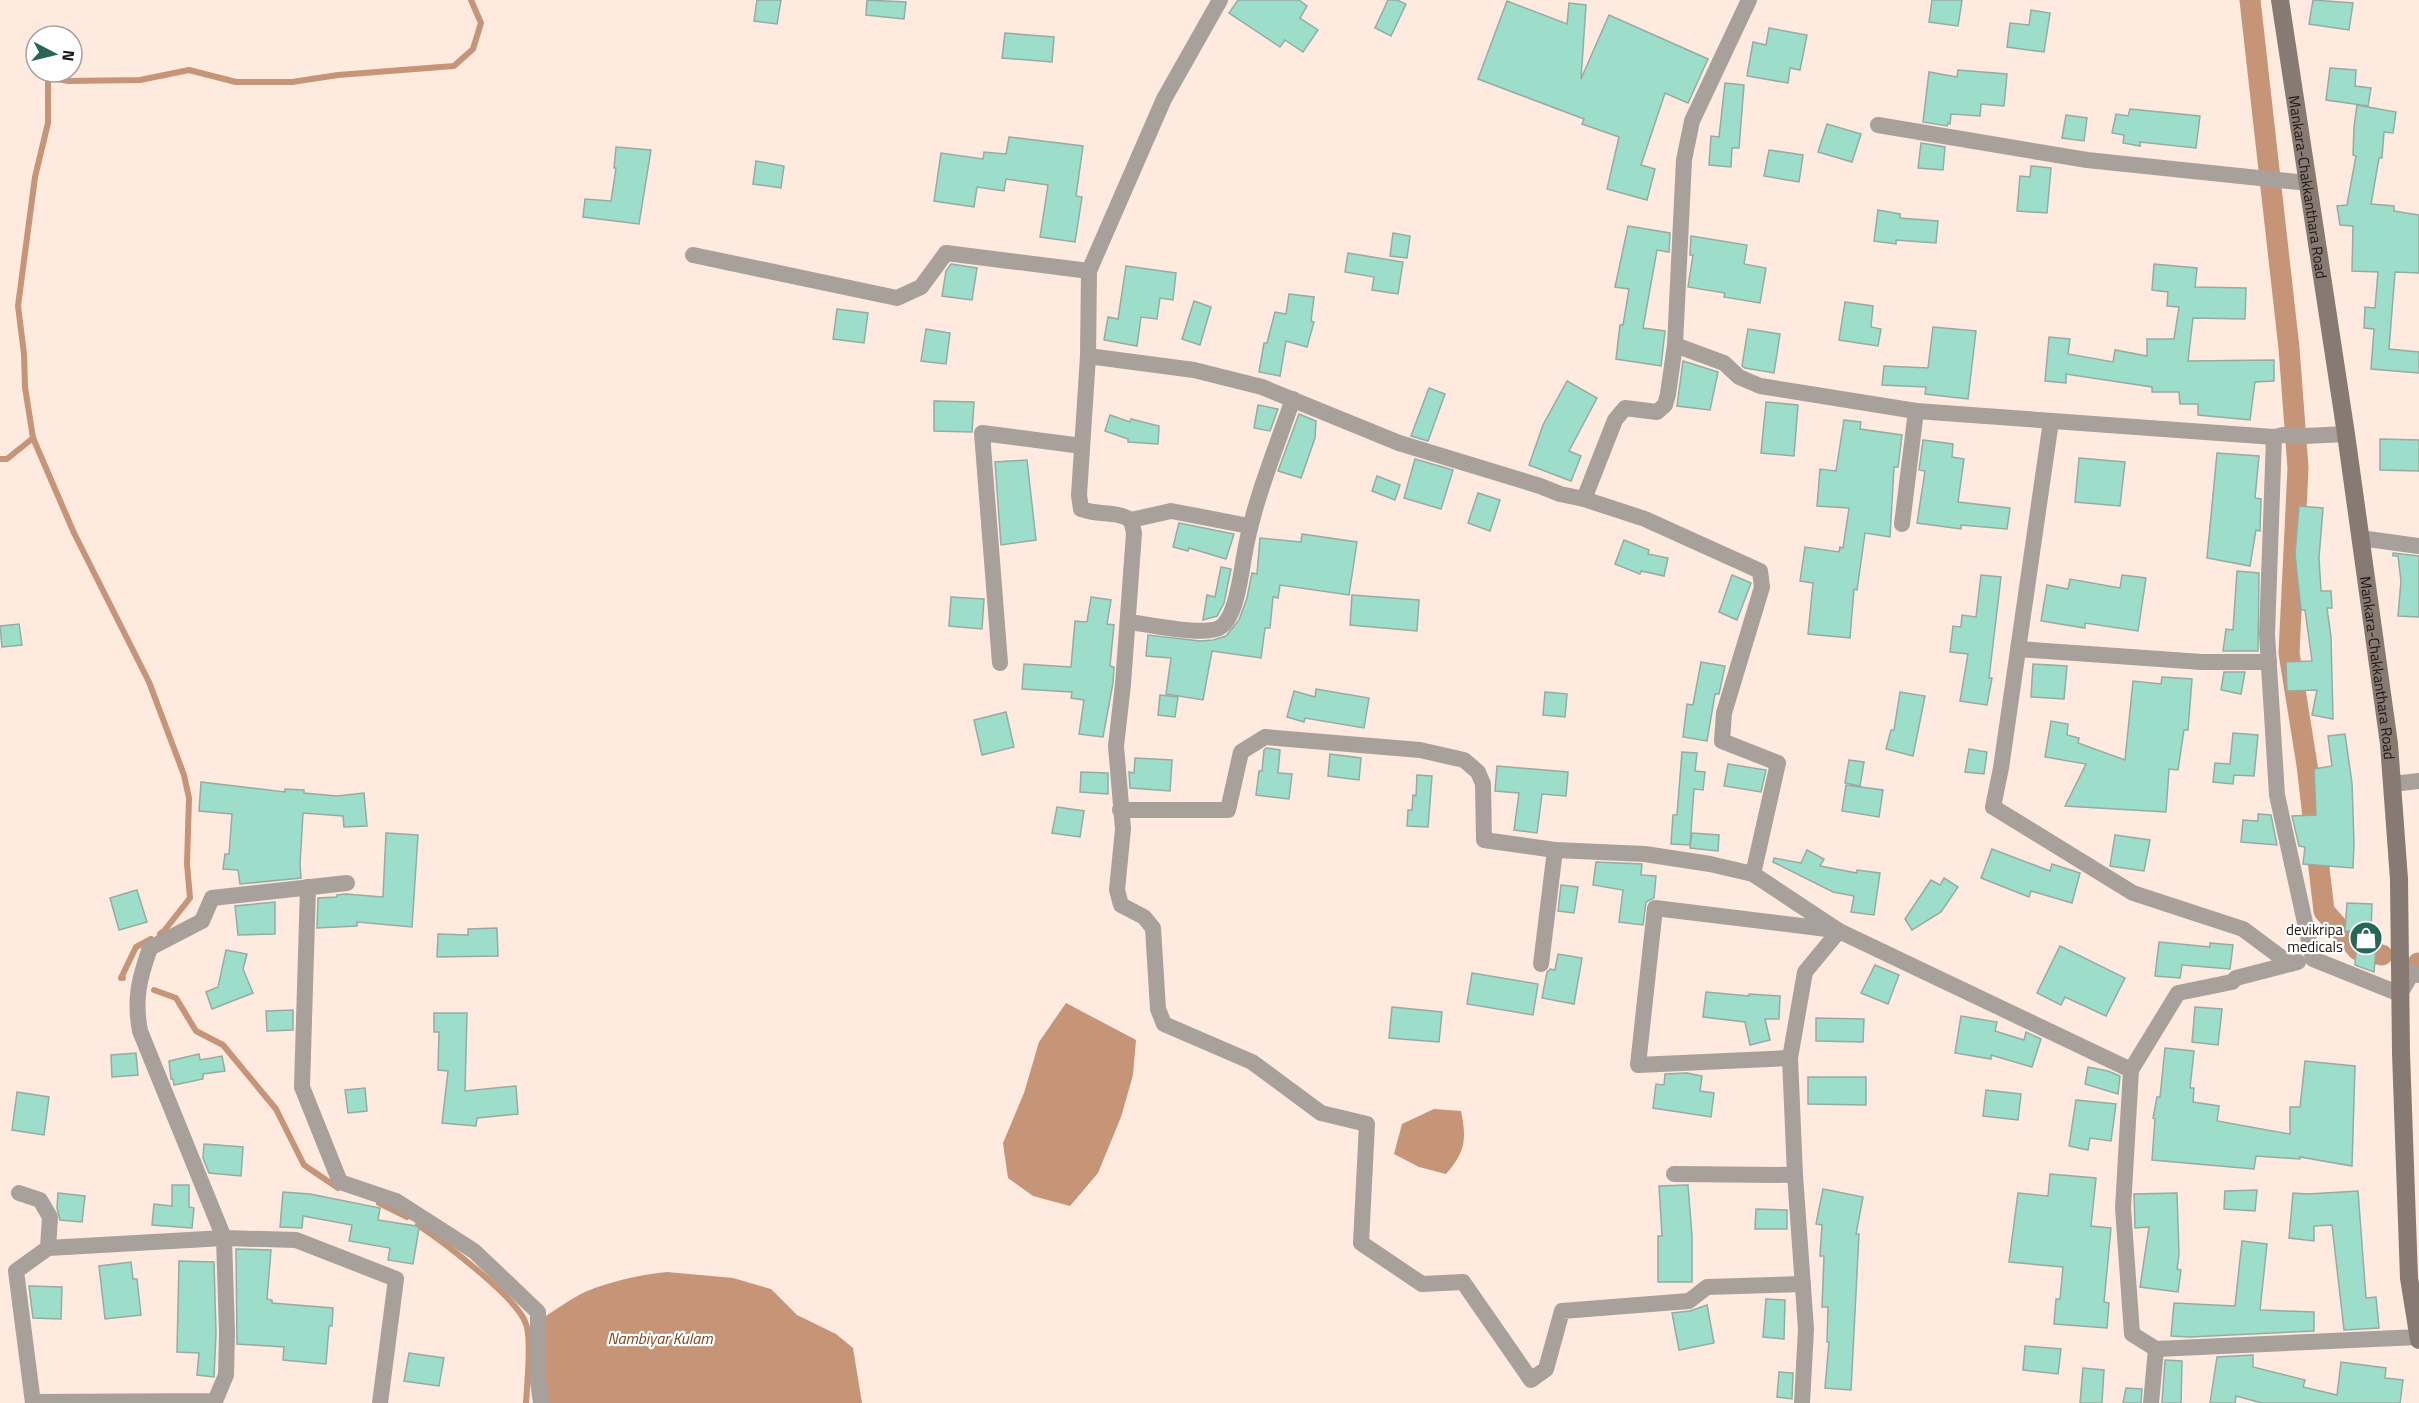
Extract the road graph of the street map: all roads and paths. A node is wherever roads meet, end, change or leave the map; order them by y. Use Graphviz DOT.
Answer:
graph roads {
  1 [pos="1220,0"];
  2 [pos="1749,0"];
  3 [pos="2280,0"];
  4 [pos="1878,125"];
  5 [pos="2308,183"];
  6 [pos="693,255"];
  7 [pos="1089,271"];
  8 [pos="1675,345"];
  9 [pos="1088,356"];
  10 [pos="1293,399"];
  11 [pos="1916,411"];
  12 [pos="2051,421"];
  13 [pos="2346,434"];
  14 [pos="2278,436"];
  15 [pos="1082,446"];
  16 [pos="1584,499"];
  17 [pos="1131,520"];
  18 [pos="1902,524"];
  19 [pos="1250,526"];
  20 [pos="2360,538"];
  21 [pos="2419,546"];
  22 [pos="1128,622"];
  23 [pos="2018,649"];
  24 [pos="2269,662"];
  25 [pos="1000,663"];
  26 [pos="2419,781"];
  27 [pos="2392,784"];
  28 [pos="1120,810"];
  29 [pos="1555,850"];
  30 [pos="1754,874"];
  31 [pos="347,883"];
  32 [pos="308,887"];
  33 [pos="1839,931"];
  34 [pos="2313,959"];
  35 [pos="1541,964"];
  36 [pos="2290,964"];
  37 [pos="2419,975"];
  38 [pos="2400,994"];
  39 [pos="1790,1058"];
  40 [pos="2131,1070"];
  41 [pos="1674,1174"];
  42 [pos="1795,1175"];
  43 [pos="19,1193"];
  44 [pos="224,1238"];
  45 [pos="48,1248"];
  46 [pos="16,1271"];
  47 [pos="0,1278"];
  48 [pos="2414,1279"];
  49 [pos="1803,1284"];
  50 [pos="2419,1339"];
  51 [pos="2156,1349"];
  52 [pos="33,1402"];
  53 [pos="380,1403"];
  54 [pos="541,1403"];
  55 [pos="1802,1403"];
  56 [pos="2151,1403"];
  1 -- 7 [label="street"];
  2 -- 8 [label="street"];
  3 -- 5 [label="main road, Mankara-Chakkanthara Road"];
  4 -- 5 [label="street"];
  5 -- 13 [label="main road, Mankara-Chakkanthara Road"];
  6 -- 7 [label="street"];
  7 -- 9 [label="street"];
  8 -- 11 [label="street"];
  8 -- 16 [label="street"];
  9 -- 10 [label="street"];
  9 -- 15 [label="street"];
  10 -- 16 [label="street"];
  10 -- 19 [label="street"];
  11 -- 12 [label="street"];
  11 -- 18 [label="street"];
  12 -- 14 [label="street"];
  12 -- 23 [label="street"];
  13 -- 14 [label="street"];
  13 -- 20 [label="main road, Mankara-Chakkanthara Road"];
  14 -- 24 [label="street"];
  15 -- 17 [label="street"];
  15 -- 25 [label="street"];
  16 -- 30 [label="street"];
  17 -- 19 [label="street"];
  17 -- 22 [label="street"];
  19 -- 22 [label="street"];
  20 -- 21 [label="street"];
  20 -- 27 [label="main road, Mankara-Chakkanthara Road"];
  22 -- 28 [label="street"];
  23 -- 24 [label="street"];
  23 -- 36 [label="street"];
  24 -- 34 [label="street"];
  26 -- 27 [label="street"];
  27 -- 38 [label="main road, Mankara-Chakkanthara Road"];
  28 -- 29 [label="street"];
  28 -- 49 [label="street"];
  29 -- 30 [label="street"];
  29 -- 35 [label="street"];
  30 -- 33 [label="street"];
  31 -- 32 [label="street"];
  32 -- 44 [label="street"];
  32 -- 54 [label="street"];
  33 -- 39 [label="street"];
  33 -- 39 [label="street"];
  33 -- 40 [label="street"];
  34 -- 36 [label="street"];
  34 -- 38 [label="street"];
  36 -- 40 [label="street"];
  37 -- 38 [label="street"];
  38 -- 48 [label="main road, Mankara-Chakkanthara Road"];
  39 -- 42 [label="street"];
  40 -- 51 [label="street"];
  41 -- 42 [label="street"];
  42 -- 49 [label="street"];
  43 -- 45 [label="street"];
  44 -- 45 [label="street"];
  44 -- 52 [label="street"];
  44 -- 53 [label="street"];
  45 -- 46 [label="street"];
  46 -- 47 [label="street"];
  46 -- 52 [label="street"];
  48 -- 50 [label="main road, Mankara-Chakkanthara Road"];
  49 -- 55 [label="street"];
  50 -- 51 [label="street"];
  51 -- 56 [label="street"];
}
